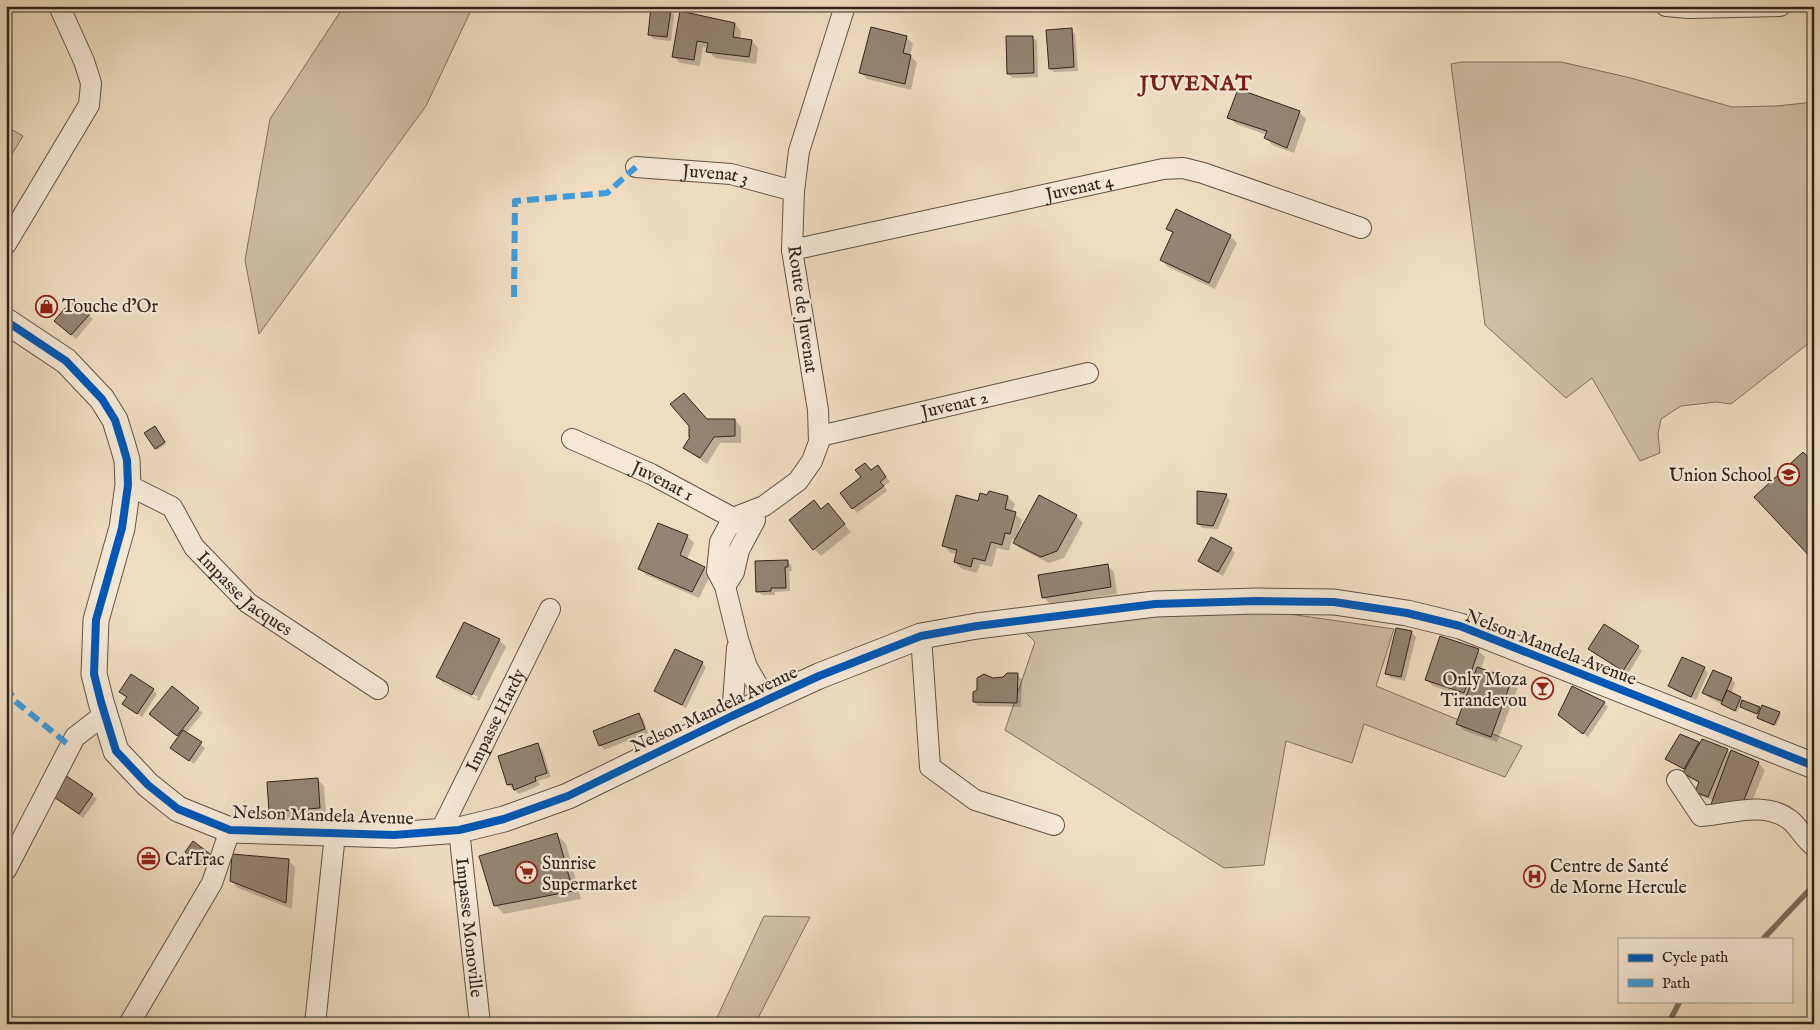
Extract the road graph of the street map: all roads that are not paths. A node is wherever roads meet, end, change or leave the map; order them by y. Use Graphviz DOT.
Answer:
graph roads {
  1 [pos="59,6"];
  2 [pos="845,6"];
  3 [pos="1666,6"];
  4 [pos="1777,7"];
  5 [pos="636,167"];
  6 [pos="794,191"];
  7 [pos="1361,228"];
  8 [pos="6,244"];
  9 [pos="792,250"];
  10 [pos="6,321"];
  11 [pos="1088,373"];
  12 [pos="820,436"];
  13 [pos="572,439"];
  14 [pos="128,485"];
  15 [pos="764,506"];
  16 [pos="733,518"];
  17 [pos="749,530"];
  18 [pos="725,586"];
  19 [pos="550,609"];
  20 [pos="921,636"];
  21 [pos="738,639"];
  22 [pos="378,689"];
  23 [pos="766,700"];
  24 [pos="105,714"];
  25 [pos="732,716"];
  26 [pos="1814,766"];
  27 [pos="1677,780"];
  28 [pos="1054,825"];
  29 [pos="230,830"];
  30 [pos="450,831"];
  31 [pos="335,834"];
  32 [pos="1814,846"];
  33 [pos="6,870"];
  34 [pos="129,1024"];
  35 [pos="315,1024"];
  36 [pos="480,1024"];
  1 -- 8 [label="street"];
  2 -- 6 [label="street, Route de Juvenat"];
  3 -- 4 [label="street"];
  5 -- 6 [label="street, Juvenat 3"];
  6 -- 9 [label="street, Route de Juvenat"];
  7 -- 9 [label="street, Juvenat 4"];
  9 -- 12 [label="street, Route de Juvenat"];
  10 -- 14 [label="street, Nelson Mandela Avenue"];
  11 -- 12 [label="street, Juvenat 2"];
  12 -- 15 [label="street, Route de Juvenat"];
  13 -- 16 [label="street, Juvenat 1"];
  14 -- 22 [label="street, Impasse Jacques"];
  14 -- 24 [label="street, Nelson Mandela Avenue"];
  15 -- 16 [label="street, Route de Juvenat"];
  15 -- 17 [label="street, Route de Juvenat"];
  16 -- 17 [label="street, Juvenat 1"];
  16 -- 18 [label="street"];
  17 -- 18 [label="street, Route de Juvenat"];
  18 -- 21 [label="street"];
  19 -- 30 [label="street, Impasse Hardy"];
  20 -- 23 [label="street, Nelson Mandela Avenue"];
  20 -- 26 [label="street, Nelson Mandela Avenue"];
  20 -- 28 [label="street"];
  21 -- 23 [label="street"];
  21 -- 25 [label="street"];
  23 -- 25 [label="street, Nelson Mandela Avenue"];
  24 -- 29 [label="street, Nelson Mandela Avenue"];
  24 -- 33 [label="street"];
  25 -- 30 [label="street, Nelson Mandela Avenue"];
  27 -- 32 [label="street"];
  29 -- 31 [label="street, Nelson Mandela Avenue"];
  29 -- 34 [label="street"];
  30 -- 31 [label="street, Nelson Mandela Avenue"];
  30 -- 36 [label="street, Impasse Monoville"];
  31 -- 35 [label="street"];
}
